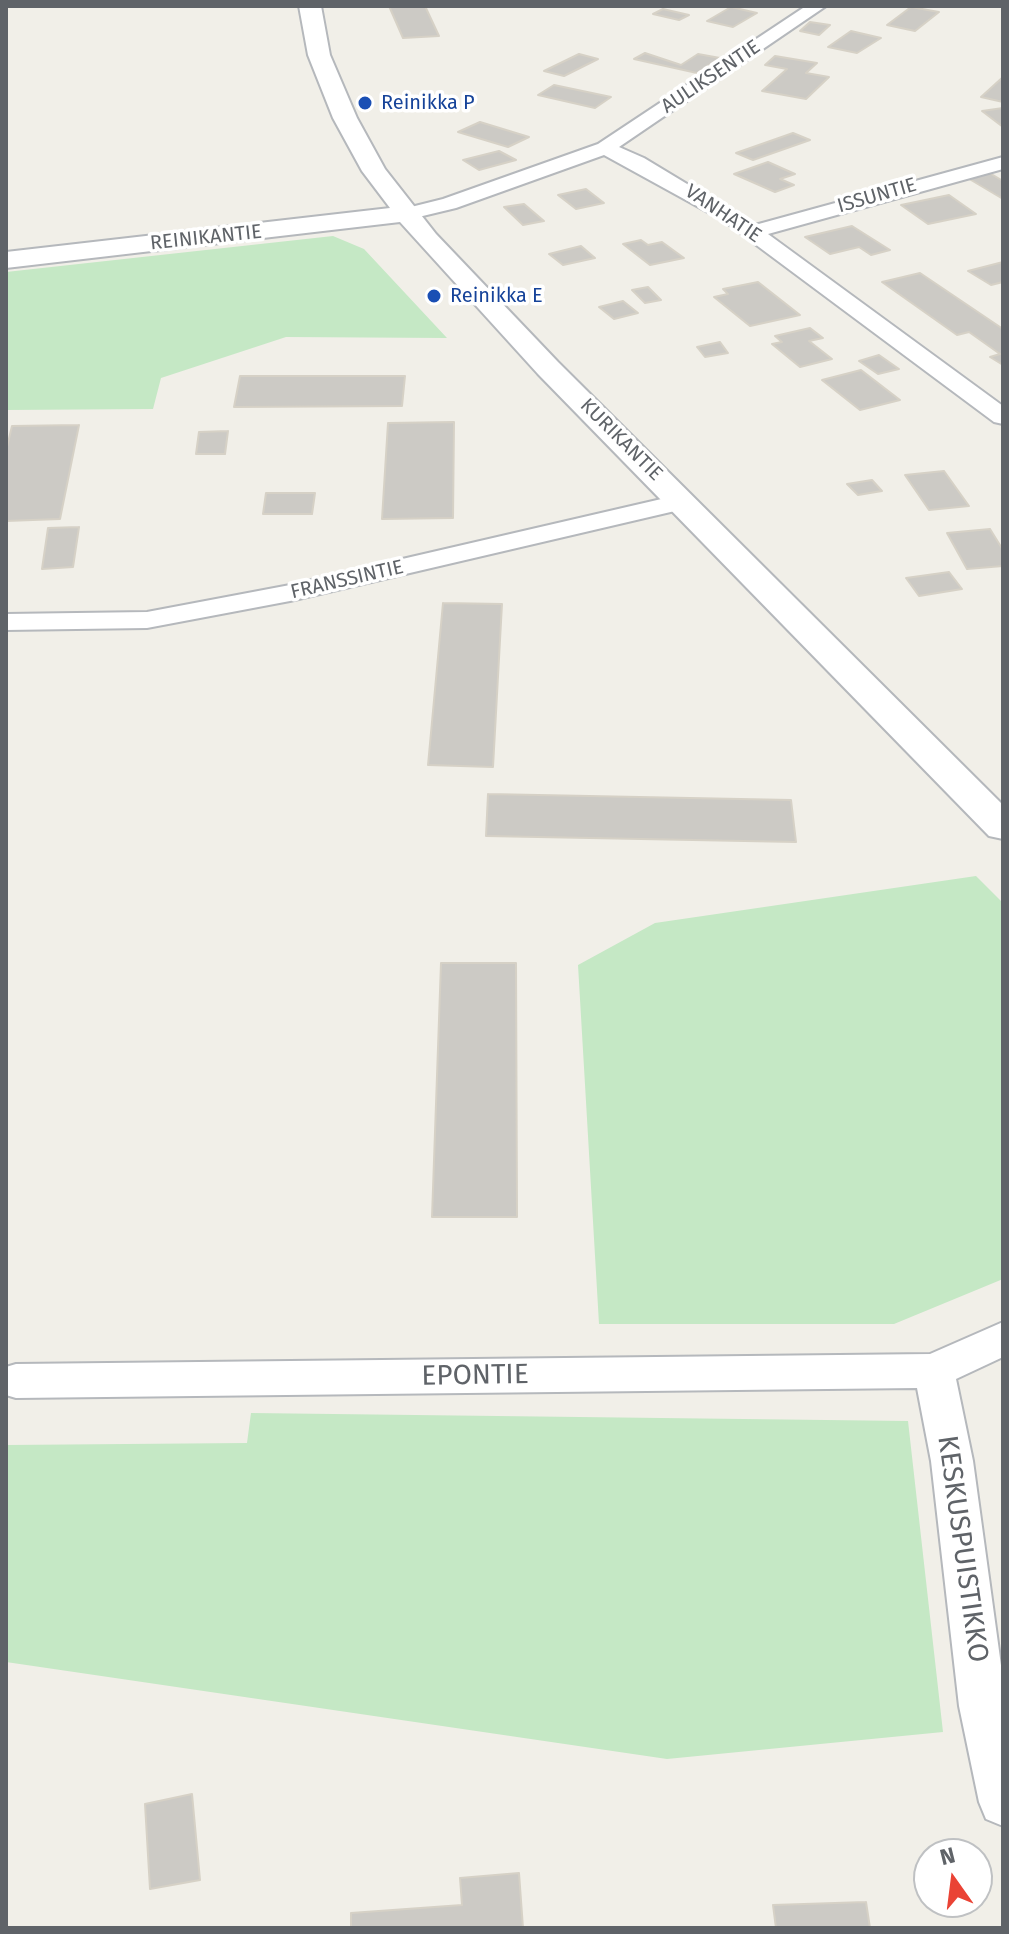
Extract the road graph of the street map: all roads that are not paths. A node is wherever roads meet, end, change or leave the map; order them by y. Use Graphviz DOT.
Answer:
graph roads {
  1 [pos="310,6"];
  2 [pos="817,6"];
  3 [pos="605,148"];
  4 [pos="1003,163"];
  5 [pos="406,214"];
  6 [pos="751,232"];
  7 [pos="6,260"];
  8 [pos="1003,417"];
  9 [pos="683,502"];
  10 [pos="6,622"];
  11 [pos="1003,827"];
  12 [pos="1003,1339"];
  13 [pos="934,1371"];
  14 [pos="16,1381"];
  15 [pos="1003,1802"];
  1 -- 5 [label="street, KURIKANTIE"];
  2 -- 3 [label="street, AULIKSENTIE"];
  3 -- 5 [label="street"];
  3 -- 6 [label="street, VANHATIE"];
  4 -- 6 [label="street, ISSUNTIE"];
  5 -- 7 [label="street, REINIKANTIE"];
  5 -- 9 [label="street, KURIKANTIE"];
  6 -- 8 [label="street, VANHATIE"];
  9 -- 10 [label="street, FRANSSINTIE"];
  9 -- 11 [label="street, KURIKANTIE"];
  12 -- 13 [label="street"];
  13 -- 14 [label="street, EPONTIE"];
  13 -- 15 [label="street, KESKUSPUISTIKKO"];
}
